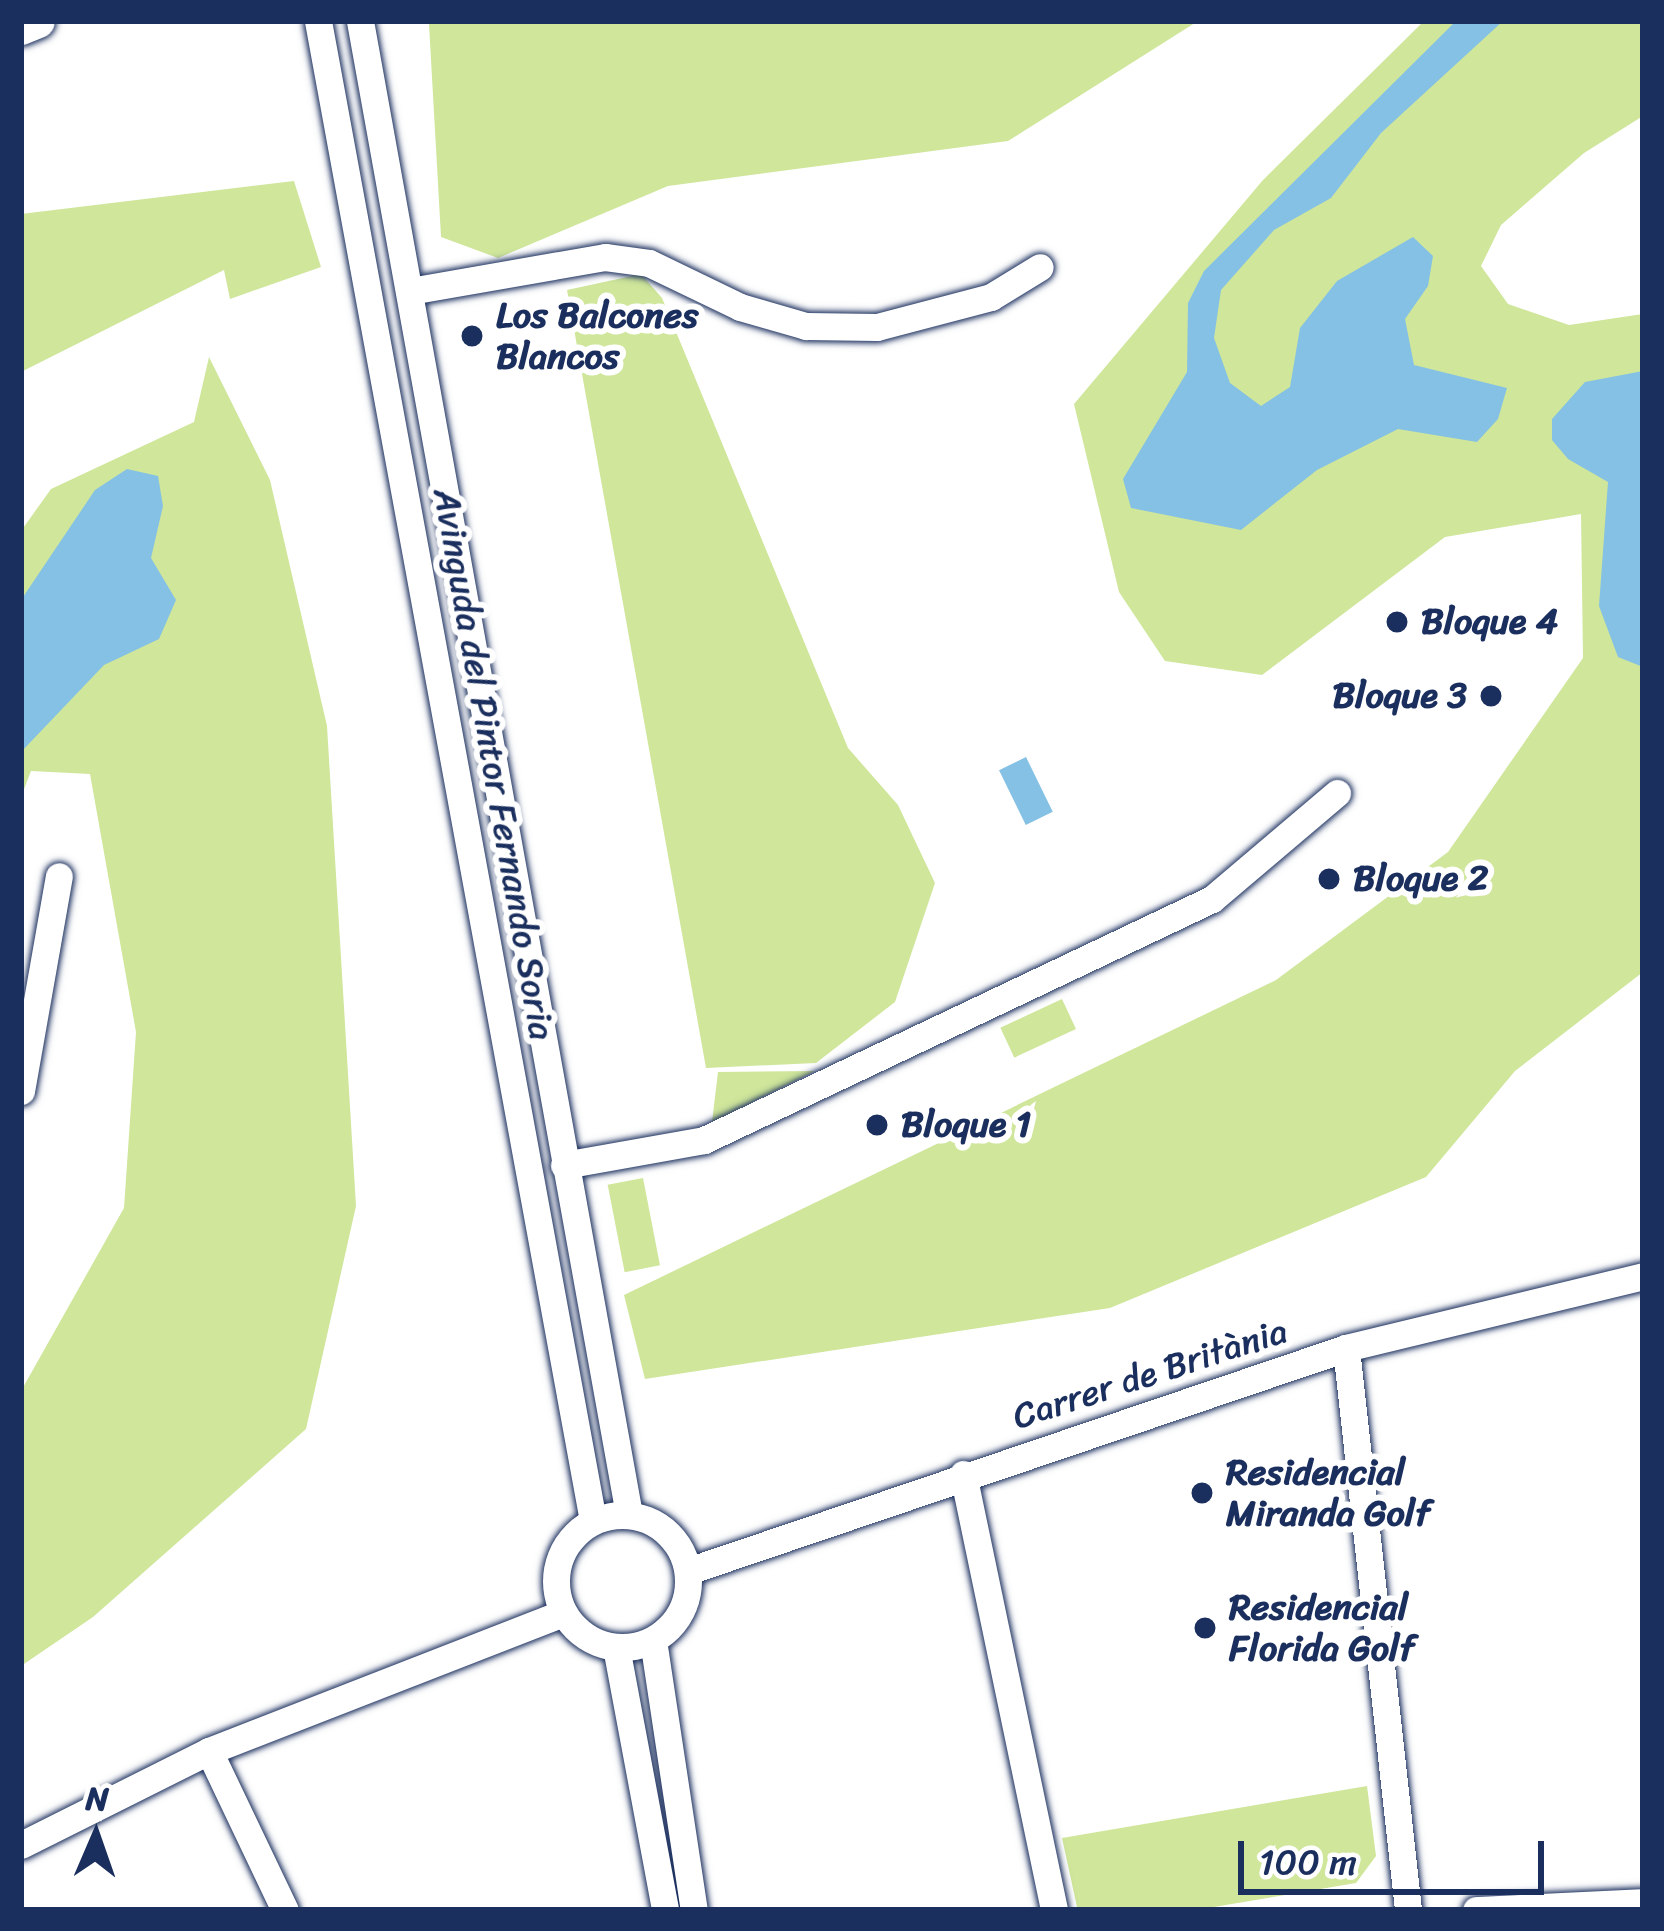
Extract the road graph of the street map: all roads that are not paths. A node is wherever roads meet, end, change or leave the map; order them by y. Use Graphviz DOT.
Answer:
graph roads {
  1 [pos="38,21"];
  2 [pos="318,21"];
  3 [pos="360,21"];
  4 [pos="21,28"];
  5 [pos="1040,267"];
  6 [pos="410,291"];
  7 [pos="1337,793"];
  8 [pos="59,876"];
  9 [pos="21,1091"];
  10 [pos="564,1165"];
  11 [pos="1643,1276"];
  12 [pos="1346,1348"];
  13 [pos="963,1474"];
  14 [pos="629,1515"];
  15 [pos="593,1521"];
  16 [pos="688,1571"];
  17 [pos="563,1613"];
  18 [pos="653,1640"];
  19 [pos="616,1648"];
  20 [pos="209,1751"];
  21 [pos="21,1845"];
  22 [pos="1643,1902"];
  23 [pos="285,1910"];
  24 [pos="665,1910"];
  25 [pos="694,1910"];
  26 [pos="1054,1910"];
  27 [pos="1408,1910"];
  28 [pos="1476,1910"];
  1 -- 4 [label="main road"];
  2 -- 15 [label="street, Avinguda del Pintor Fernando Soria"];
  3 -- 6 [label="street, Avinguda del Pintor Fernando Soria"];
  5 -- 6 [label="street"];
  6 -- 10 [label="street, Avinguda del Pintor Fernando Soria"];
  7 -- 10 [label="street"];
  8 -- 9 [label="street"];
  10 -- 14 [label="street, Avinguda del Pintor Fernando Soria"];
  11 -- 12 [label="street, Carrer de Britània"];
  12 -- 13 [label="street, Carrer de Britània"];
  12 -- 27 [label="street"];
  13 -- 16 [label="street, Carrer de Britània"];
  13 -- 26 [label="street"];
  14 -- 15 [label="street"];
  14 -- 16 [label="street"];
  15 -- 17 [label="street"];
  16 -- 18 [label="street"];
  17 -- 19 [label="street"];
  17 -- 20 [label="street"];
  18 -- 19 [label="street"];
  18 -- 25 [label="street"];
  19 -- 24 [label="street"];
  20 -- 21 [label="street"];
  20 -- 23 [label="street"];
  22 -- 28 [label="street"];
}
